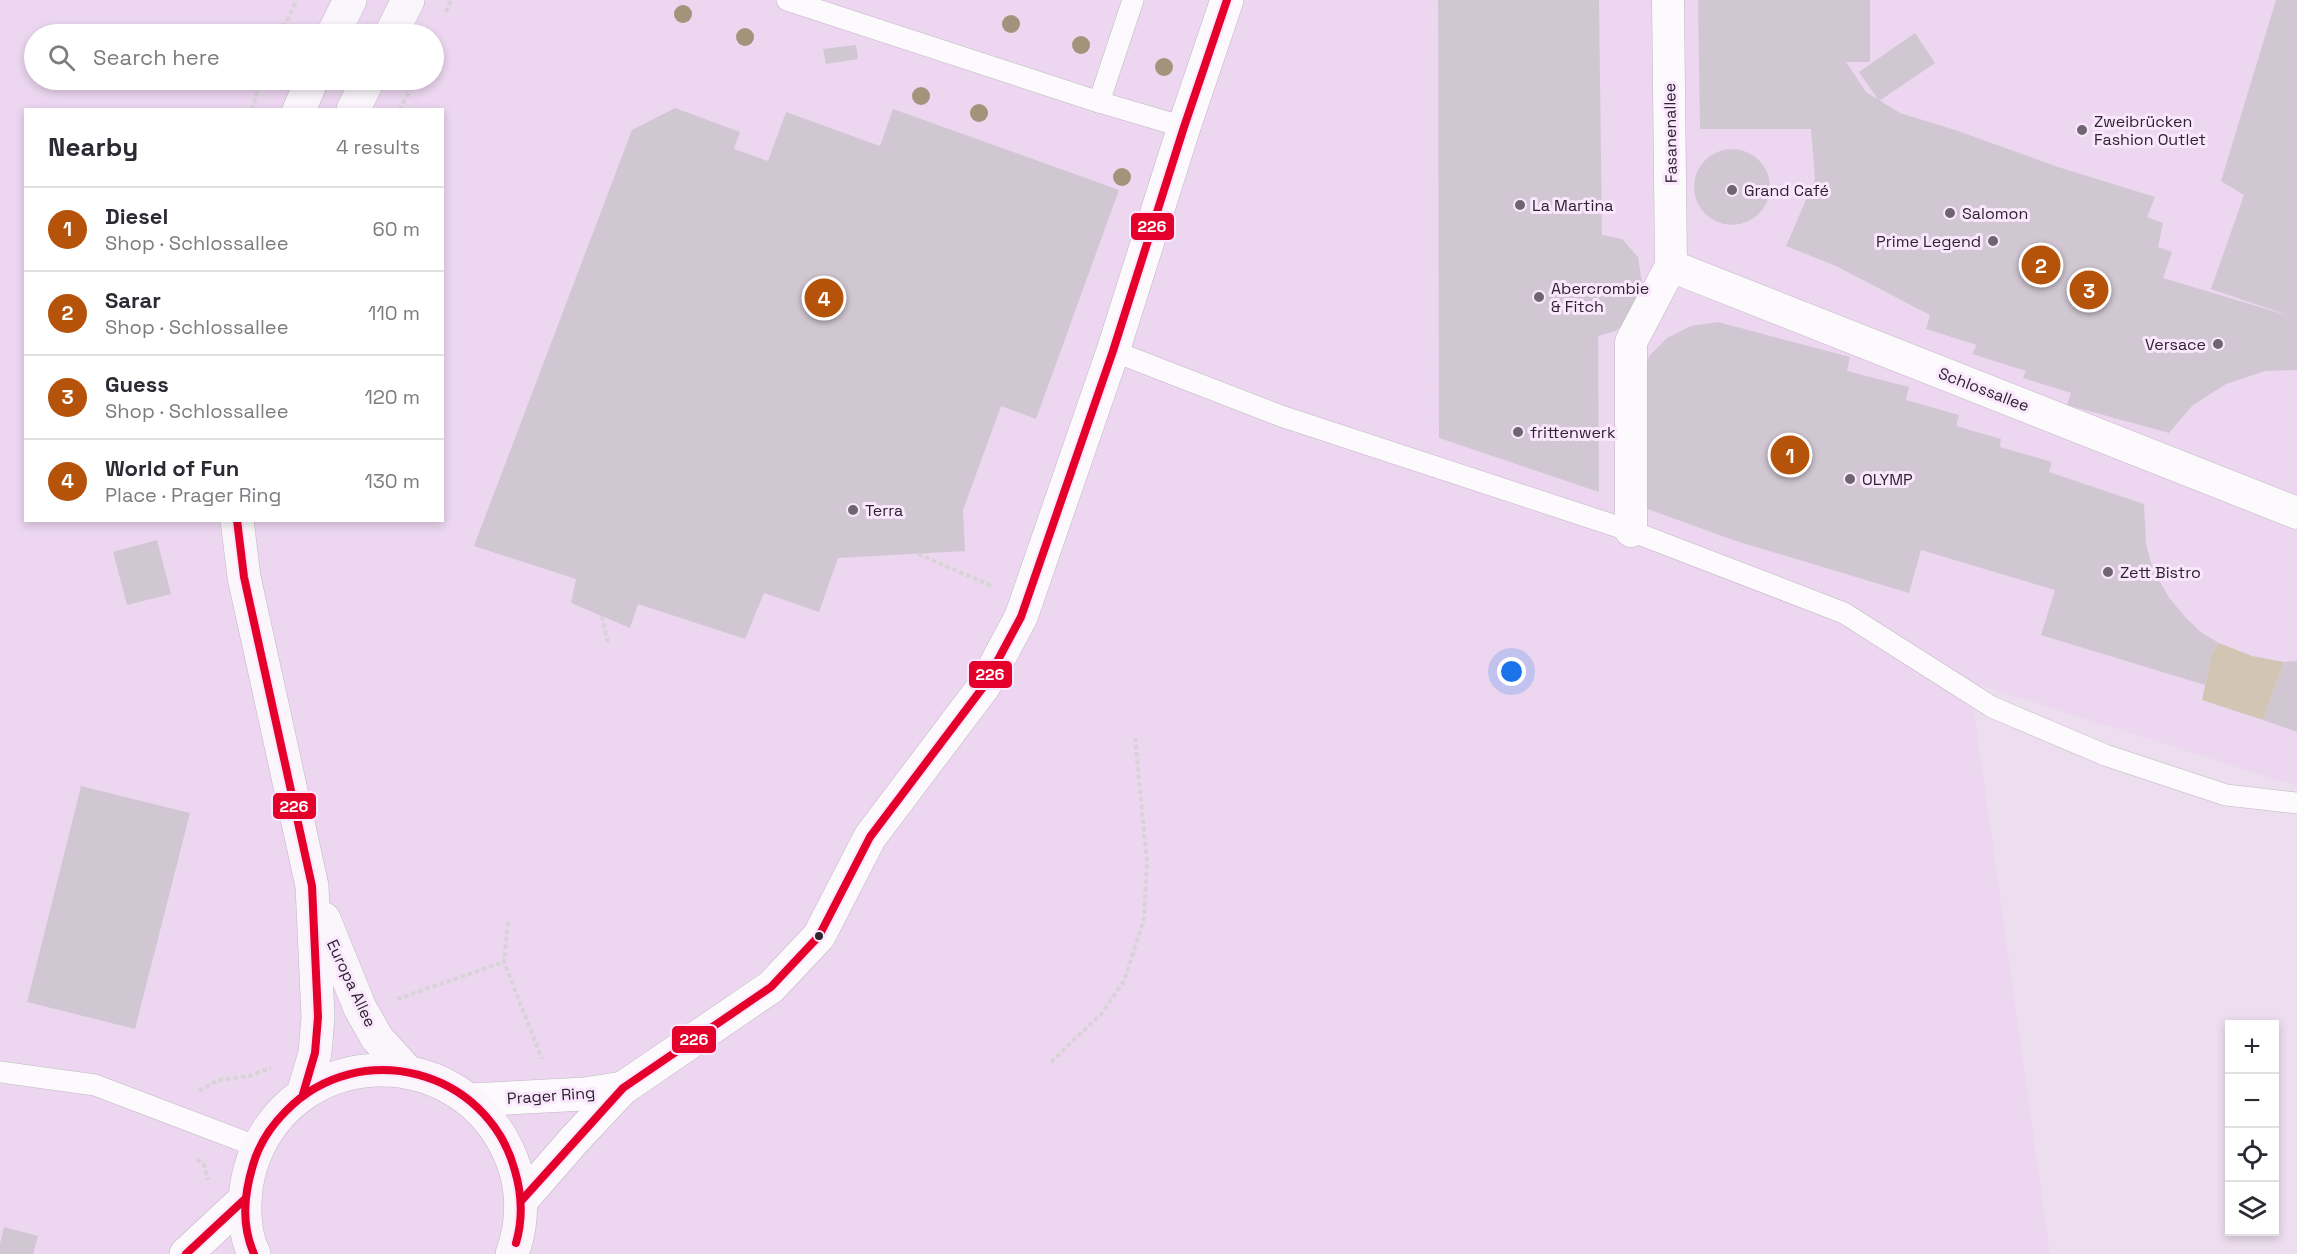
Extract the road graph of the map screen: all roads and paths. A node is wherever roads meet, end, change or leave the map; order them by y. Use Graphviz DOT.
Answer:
graph roads {
  1 [pos="297,0"];
  2 [pos="350,0"];
  3 [pos="408,0"];
  4 [pos="787,0"];
  5 [pos="1133,0"];
  6 [pos="1227,0"];
  7 [pos="1668,0"];
  8 [pos="285,24"];
  9 [pos="338,24"];
  10 [pos="395,24"];
  11 [pos="257,90"];
  12 [pos="308,90"];
  13 [pos="363,90"];
  14 [pos="410,90"];
  15 [pos="1099,102"];
  16 [pos="253,108"];
  17 [pos="300,108"];
  18 [pos="354,108"];
  19 [pos="400,108"];
  20 [pos="1184,127"];
  21 [pos="1671,266"];
  22 [pos="1113,351"];
  23 [pos="2297,513"];
  24 [pos="237,522"];
  25 [pos="1631,531"];
  26 [pos="918,554"];
  27 [pos="1026,601"];
  28 [pos="602,616"];
  29 [pos="608,643"];
  30 [pos="1135,738"];
  31 [pos="2297,803"];
  32 [pos="312,886"];
  33 [pos="507,922"];
  34 [pos="360,1008"];
  35 [pos="277,1062"];
  36 [pos="1051,1062"];
  37 [pos="406,1070"];
  38 [pos="0,1072"];
  39 [pos="623,1088"];
  40 [pos="303,1094"];
  41 [pos="471,1100"];
  42 [pos="183,1117"];
  43 [pos="258,1147"];
  44 [pos="207,1184"];
  45 [pos="244,1200"];
  46 [pos="521,1201"];
  47 [pos="186,1254"];
  48 [pos="254,1254"];
  49 [pos="512,1254"];
  1 -- 8 [label="path"];
  2 -- 9 [label="main road"];
  3 -- 10 [label="main road"];
  4 -- 15 [label="lane"];
  5 -- 15 [label="lane"];
  6 -- 20 [label="street"];
  7 -- 21 [label="street, Fasanenallee"];
  11 -- 16 [label="path"];
  12 -- 17 [label="main road"];
  13 -- 18 [label="main road"];
  14 -- 19 [label="path"];
  15 -- 20 [label="lane"];
  20 -- 22 [label="street"];
  21 -- 23 [label="street, Schlossallee"];
  21 -- 25 [label="street"];
  22 -- 25 [label="lane"];
  22 -- 27 [label="street"];
  24 -- 32 [label="main road, Europa Allee"];
  25 -- 31 [label="lane"];
  26 -- 27 [label="path"];
  27 -- 39 [label="street"];
  28 -- 29 [label="path"];
  30 -- 36 [label="path"];
  32 -- 34 [label="main road, Europa Allee"];
  32 -- 40 [label="main road, Europa Allee"];
  33 -- 34 [label="path"];
  34 -- 37 [label="main road, Europa Allee"];
  35 -- 42 [label="path"];
  37 -- 40 [label="main road"];
  37 -- 41 [label="main road"];
  38 -- 42 [label="lane"];
  39 -- 41 [label="street, Prager Ring"];
  39 -- 46 [label="street, Prager Ring"];
  40 -- 43 [label="main road"];
  41 -- 46 [label="main road"];
  42 -- 43 [label="lane"];
  42 -- 44 [label="path"];
  43 -- 45 [label="main road"];
  45 -- 47 [label="street"];
  45 -- 48 [label="main road"];
  46 -- 49 [label="main road"];
}
